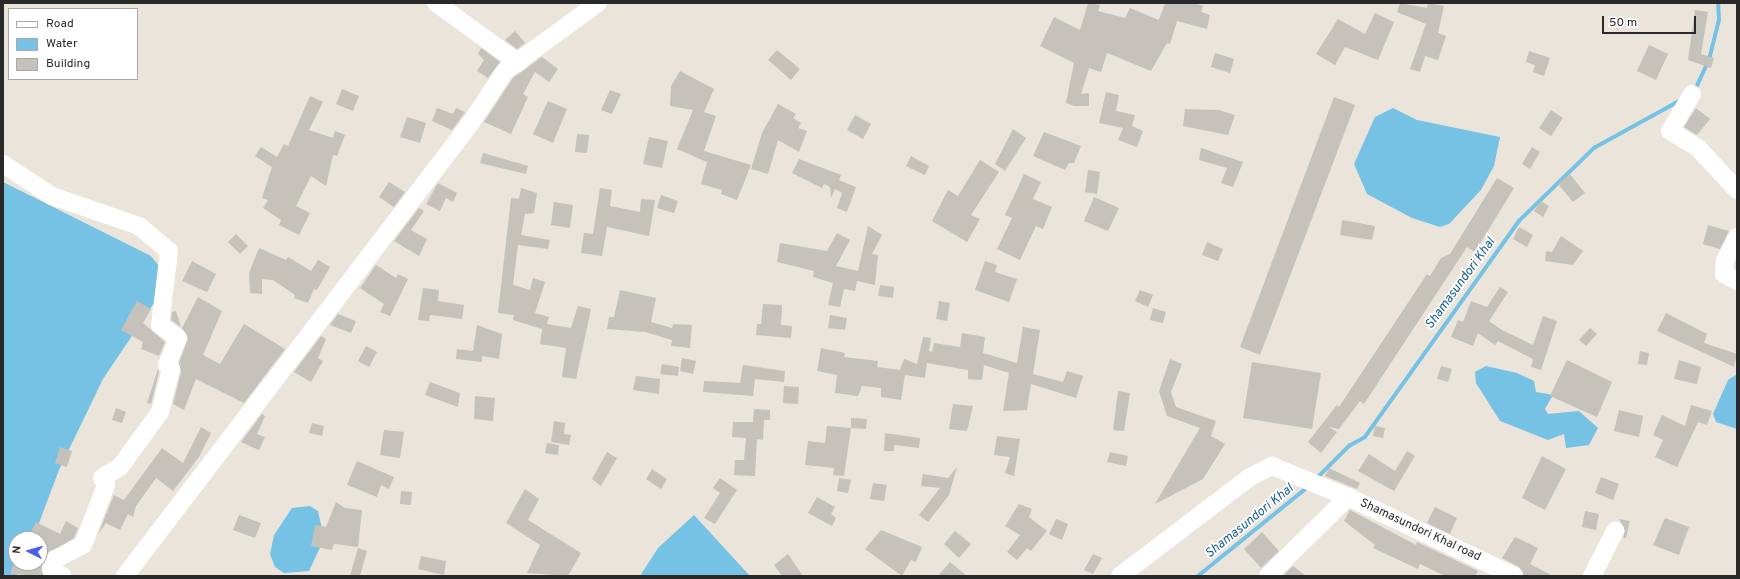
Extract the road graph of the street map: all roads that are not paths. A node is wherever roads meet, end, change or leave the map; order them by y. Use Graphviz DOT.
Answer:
graph roads {
  1 [pos="436,3"];
  2 [pos="598,3"];
  3 [pos="519,63"];
  4 [pos="1692,94"];
  5 [pos="3,164"];
  6 [pos="1737,190"];
  7 [pos="1737,237"];
  8 [pos="1737,281"];
  9 [pos="1348,497"];
  10 [pos="1615,531"];
  11 [pos="62,576"];
  12 [pos="125,576"];
  13 [pos="1120,576"];
  14 [pos="1268,576"];
  15 [pos="1514,576"];
  16 [pos="1592,576"];
  1 -- 3 [label="street"];
  2 -- 3 [label="street"];
  3 -- 12 [label="street"];
  4 -- 6 [label="street"];
  5 -- 11 [label="street"];
  7 -- 8 [label="street"];
  9 -- 13 [label="street, Shamasundori Khal road"];
  9 -- 14 [label="street"];
  9 -- 15 [label="street, Shamasundori Khal road"];
  10 -- 16 [label="street"];
}
